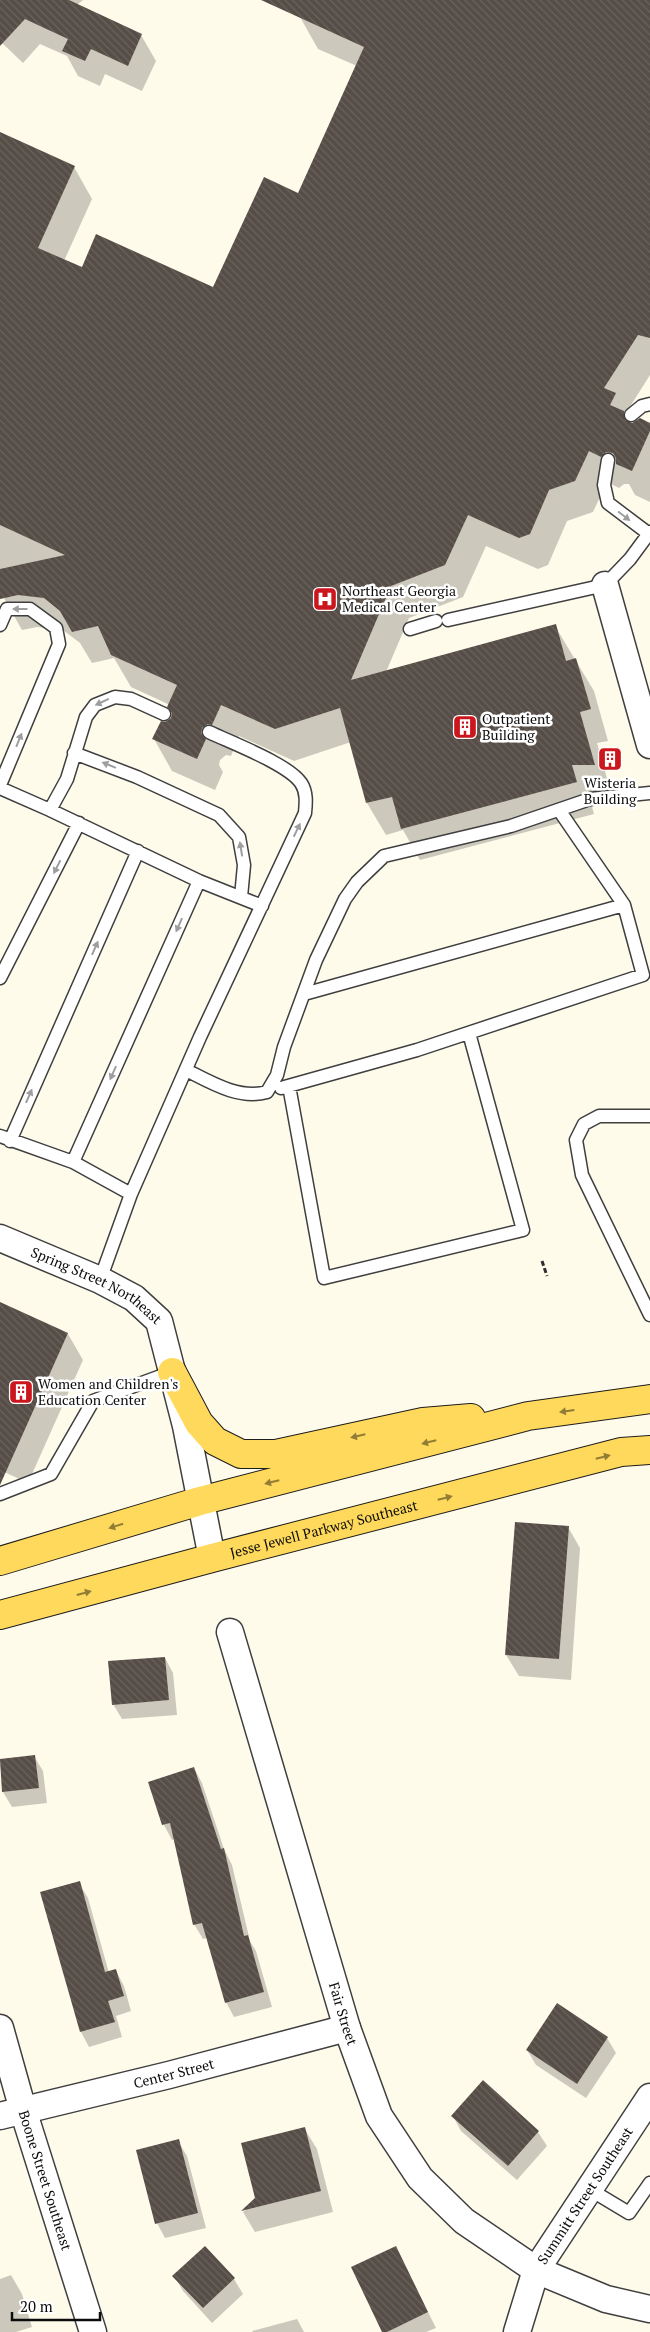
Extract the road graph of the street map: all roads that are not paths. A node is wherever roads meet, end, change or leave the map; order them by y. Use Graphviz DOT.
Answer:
graph roads {
  1 [pos="650,404"];
  2 [pos="631,414"];
  3 [pos="608,460"];
  4 [pos="649,533"];
  5 [pos="605,585"];
  6 [pos="0,625"];
  7 [pos="410,629"];
  8 [pos="164,714"];
  9 [pos="209,732"];
  10 [pos="650,745"];
  11 [pos="74,753"];
  12 [pos="0,787"];
  13 [pos="650,793"];
  14 [pos="50,810"];
  15 [pos="559,810"];
  16 [pos="79,823"];
  17 [pos="138,851"];
  18 [pos="199,881"];
  19 [pos="242,897"];
  20 [pos="624,904"];
  21 [pos="262,906"];
  22 [pos="0,978"];
  23 [pos="304,994"];
  24 [pos="469,1033"];
  25 [pos="186,1070"];
  26 [pos="289,1086"];
  27 [pos="266,1092"];
  28 [pos="650,1116"];
  29 [pos="5,1138"];
  30 [pos="73,1162"];
  31 [pos="131,1194"];
  32 [pos="0,1238"];
  33 [pos="100,1280"];
  34 [pos="650,1315"];
  35 [pos="172,1372"];
  36 [pos="650,1399"];
  37 [pos="528,1416"];
  38 [pos="650,1450"];
  39 [pos="0,1494"];
  40 [pos="200,1501"];
  41 [pos="212,1558"];
  42 [pos="0,1561"];
  43 [pos="0,1615"];
  44 [pos="230,1632"];
  45 [pos="0,2028"];
  46 [pos="347,2028"];
  47 [pos="650,2097"];
  48 [pos="11,2113"];
  49 [pos="650,2183"];
  50 [pos="589,2189"];
  51 [pos="536,2270"];
  52 [pos="650,2309"];
  53 [pos="93,2332"];
  54 [pos="517,2332"];
  1 -- 2 [label="lane"];
  3 -- 4 [label="lane, one-way"];
  4 -- 5 [label="lane"];
  5 -- 7 [label="lane"];
  5 -- 10 [label="street"];
  12 -- 6 [label="lane, one-way"];
  8 -- 11 [label="lane, one-way"];
  21 -- 9 [label="lane, one-way"];
  11 -- 14 [label="lane"];
  19 -- 11 [label="lane, one-way"];
  12 -- 14 [label="lane"];
  13 -- 15 [label="lane"];
  14 -- 16 [label="lane"];
  15 -- 20 [label="lane"];
  15 -- 23 [label="lane"];
  16 -- 17 [label="lane"];
  16 -- 22 [label="lane, one-way"];
  17 -- 18 [label="lane"];
  29 -- 17 [label="lane, one-way"];
  18 -- 19 [label="lane"];
  18 -- 30 [label="lane, one-way"];
  19 -- 21 [label="lane"];
  20 -- 23 [label="lane"];
  20 -- 24 [label="lane"];
  21 -- 25 [label="lane"];
  23 -- 27 [label="lane"];
  24 -- 26 [label="lane"];
  24 -- 26 [label="lane"];
  25 -- 27 [label="lane"];
  25 -- 31 [label="lane"];
  26 -- 27 [label="lane"];
  28 -- 34 [label="lane"];
  29 -- 30 [label="lane"];
  30 -- 31 [label="lane"];
  31 -- 33 [label="lane"];
  32 -- 33 [label="street, Spring Street Northeast"];
  33 -- 35 [label="street, Spring Street Northeast"];
  37 -- 35 [label="main road, one-way"];
  35 -- 39 [label="lane"];
  35 -- 40 [label="street, Spring Street Northeast"];
  36 -- 37 [label="main road, one-way"];
  37 -- 40 [label="main road, one-way"];
  41 -- 38 [label="main road, Jesse Jewell Parkway Southeast, one-way"];
  40 -- 41 [label="street, Spring Street Northeast"];
  40 -- 42 [label="main road, one-way"];
  43 -- 41 [label="main road, Jesse Jewell Parkway Southeast, one-way"];
  44 -- 46 [label="street, Fair Street"];
  45 -- 48 [label="street, Boone Street Southeast"];
  46 -- 48 [label="street, Center Street"];
  46 -- 51 [label="street, Fair Street"];
  47 -- 50 [label="street, Summitt Street Southeast"];
  48 -- 53 [label="street, Boone Street Southeast"];
  49 -- 50 [label="lane"];
  50 -- 51 [label="street, Summitt Street Southeast"];
  51 -- 52 [label="street, Fair Street"];
  51 -- 54 [label="street"];
}
